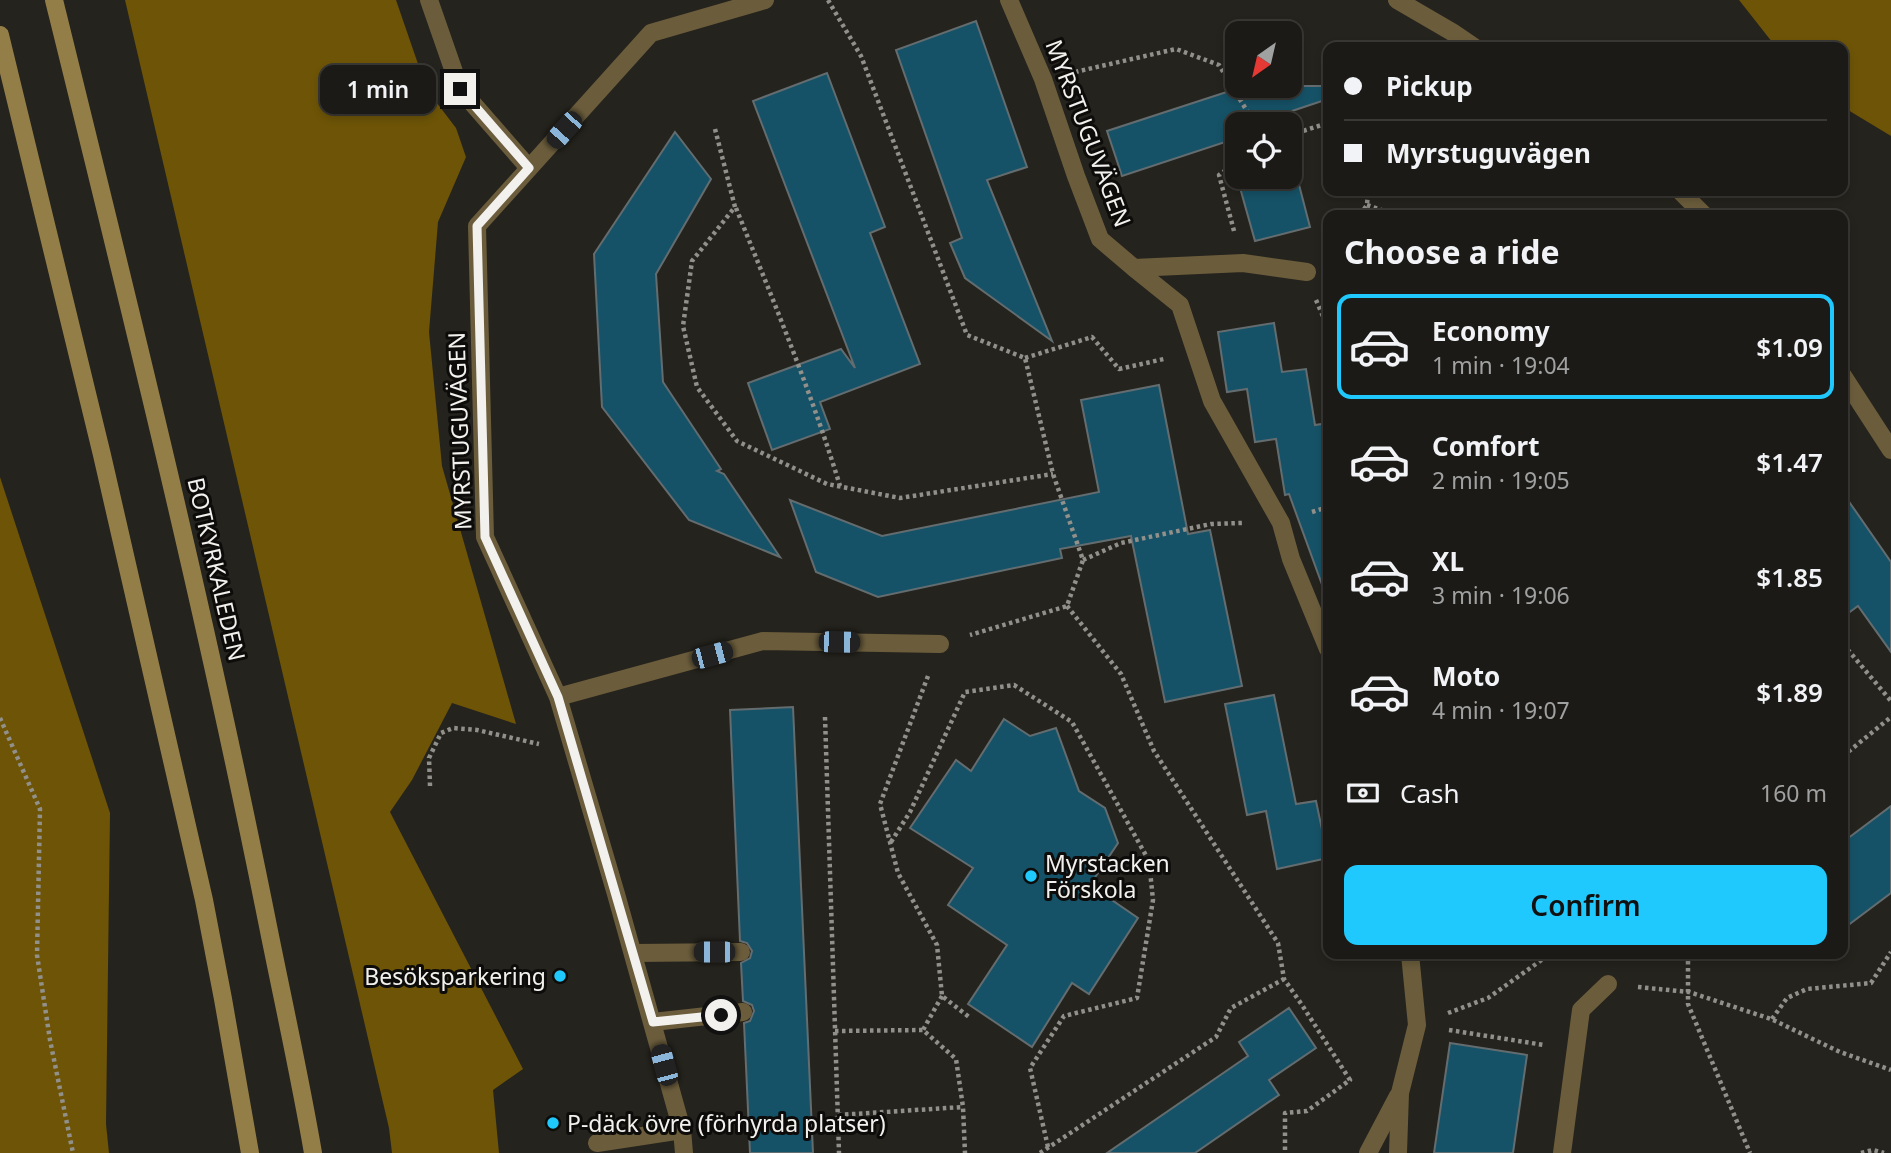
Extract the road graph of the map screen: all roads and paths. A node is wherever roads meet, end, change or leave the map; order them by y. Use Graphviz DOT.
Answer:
graph roads {
  1 [pos="54,0"];
  2 [pos="429,0"];
  3 [pos="765,0"];
  4 [pos="828,0"];
  5 [pos="1009,0"];
  6 [pos="1397,0"];
  7 [pos="0,35"];
  8 [pos="1466,42"];
  9 [pos="1043,79"];
  10 [pos="1248,112"];
  11 [pos="1323,125"];
  12 [pos="715,129"];
  13 [pos="1302,131"];
  14 [pos="529,168"];
  15 [pos="1225,171"];
  16 [pos="1368,196"];
  17 [pos="1685,196"];
  18 [pos="1367,205"];
  19 [pos="735,207"];
  20 [pos="1364,210"];
  21 [pos="1382,210"];
  22 [pos="1699,210"];
  23 [pos="1243,262"];
  24 [pos="1134,268"];
  25 [pos="1307,272"];
  26 [pos="1196,351"];
  27 [pos="1025,358"];
  28 [pos="1848,384"];
  29 [pos="1891,450"];
  30 [pos="1053,474"];
  31 [pos="841,486"];
  32 [pos="1281,523"];
  33 [pos="1083,560"];
  34 [pos="1067,606"];
  35 [pos="1323,637"];
  36 [pos="940,644"];
  37 [pos="1848,650"];
  38 [pos="558,697"];
  39 [pos="1891,701"];
  40 [pos="825,717"];
  41 [pos="1891,717"];
  42 [pos="0,718"];
  43 [pos="574,751"];
  44 [pos="1848,752"];
  45 [pos="430,786"];
  46 [pos="890,843"];
  47 [pos="741,952"];
  48 [pos="1891,952"];
  49 [pos="633,953"];
  50 [pos="1410,959"];
  51 [pos="1543,959"];
  52 [pos="1688,959"];
  53 [pos="1284,979"];
  54 [pos="1608,984"];
  55 [pos="1689,992"];
  56 [pos="942,996"];
  57 [pos="743,1012"];
  58 [pos="969,1017"];
  59 [pos="1772,1019"];
  60 [pos="653,1022"];
  61 [pos="1417,1025"];
  62 [pos="923,1030"];
  63 [pos="835,1031"];
  64 [pos="1576,1050"];
  65 [pos="1891,1070"];
  66 [pos="1399,1093"];
  67 [pos="963,1107"];
  68 [pos="838,1115"];
  69 [pos="682,1130"];
  70 [pos="597,1143"];
  71 [pos="1048,1147"];
  72 [pos="73,1153"];
  73 [pos="250,1153"];
  74 [pos="313,1153"];
  75 [pos="684,1153"];
  76 [pos="839,1153"];
  77 [pos="965,1153"];
  78 [pos="1040,1153"];
  79 [pos="1286,1153"];
  80 [pos="1368,1153"];
  81 [pos="1398,1153"];
  82 [pos="1562,1153"];
  83 [pos="1750,1153"];
  84 [pos="1861,1153"];
  85 [pos="1884,1153"];
  1 -- 74 [label="main road, BOTKYRKALEDEN"];
  2 -- 14 [label="street"];
  3 -- 14 [label="street, MYRSTUGUVÄGEN"];
  4 -- 27 [label="path"];
  5 -- 9 [label="street, MYRSTUGUVÄGEN"];
  6 -- 8 [label="street"];
  7 -- 73 [label="main road"];
  9 -- 10 [label="path"];
  9 -- 24 [label="street, MYRSTUGUVÄGEN"];
  11 -- 13 [label="path"];
  12 -- 19 [label="path"];
  14 -- 38 [label="street, MYRSTUGUVÄGEN"];
  15 -- 23 [label="path"];
  16 -- 18 [label="path"];
  17 -- 22 [label="street"];
  18 -- 20 [label="path"];
  18 -- 21 [label="path"];
  19 -- 31 [label="path"];
  19 -- 31 [label="path"];
  23 -- 24 [label="street"];
  23 -- 25 [label="street"];
  24 -- 26 [label="street, MYRSTUGUVÄGEN"];
  26 -- 27 [label="path"];
  26 -- 32 [label="street, MYRSTUGUVÄGEN"];
  27 -- 30 [label="path"];
  28 -- 29 [label="street"];
  30 -- 31 [label="path"];
  30 -- 33 [label="path"];
  32 -- 33 [label="path"];
  32 -- 35 [label="street, MYRSTUGUVÄGEN"];
  33 -- 34 [label="path"];
  34 -- 36 [label="path"];
  34 -- 53 [label="path"];
  36 -- 38 [label="street"];
  36 -- 46 [label="path"];
  37 -- 39 [label="path"];
  38 -- 43 [label="street, MYRSTUGUVÄGEN"];
  40 -- 63 [label="path"];
  41 -- 44 [label="path"];
  42 -- 72 [label="path"];
  43 -- 45 [label="path"];
  43 -- 49 [label="street, MYRSTUGUVÄGEN"];
  46 -- 56 [label="path"];
  46 -- 71 [label="path"];
  47 -- 49 [label="street"];
  48 -- 59 [label="path"];
  49 -- 60 [label="street, MYRSTUGUVÄGEN"];
  50 -- 61 [label="street"];
  51 -- 61 [label="path"];
  52 -- 55 [label="path"];
  53 -- 71 [label="path"];
  53 -- 79 [label="path"];
  54 -- 55 [label="path"];
  54 -- 64 [label="street"];
  55 -- 59 [label="path"];
  55 -- 83 [label="path"];
  56 -- 58 [label="path"];
  56 -- 62 [label="path"];
  57 -- 60 [label="street"];
  59 -- 65 [label="path"];
  60 -- 69 [label="street, MYRSTUGUVÄGEN"];
  61 -- 64 [label="path"];
  61 -- 66 [label="street"];
  62 -- 63 [label="path"];
  62 -- 67 [label="path"];
  63 -- 68 [label="path"];
  64 -- 82 [label="street"];
  66 -- 80 [label="street"];
  66 -- 81 [label="street"];
  67 -- 68 [label="path"];
  67 -- 77 [label="path"];
  68 -- 76 [label="path"];
  69 -- 70 [label="street"];
  69 -- 75 [label="street, MYRSTUGUVÄGEN"];
  71 -- 78 [label="path"];
  84 -- 85 [label="path"];
}
